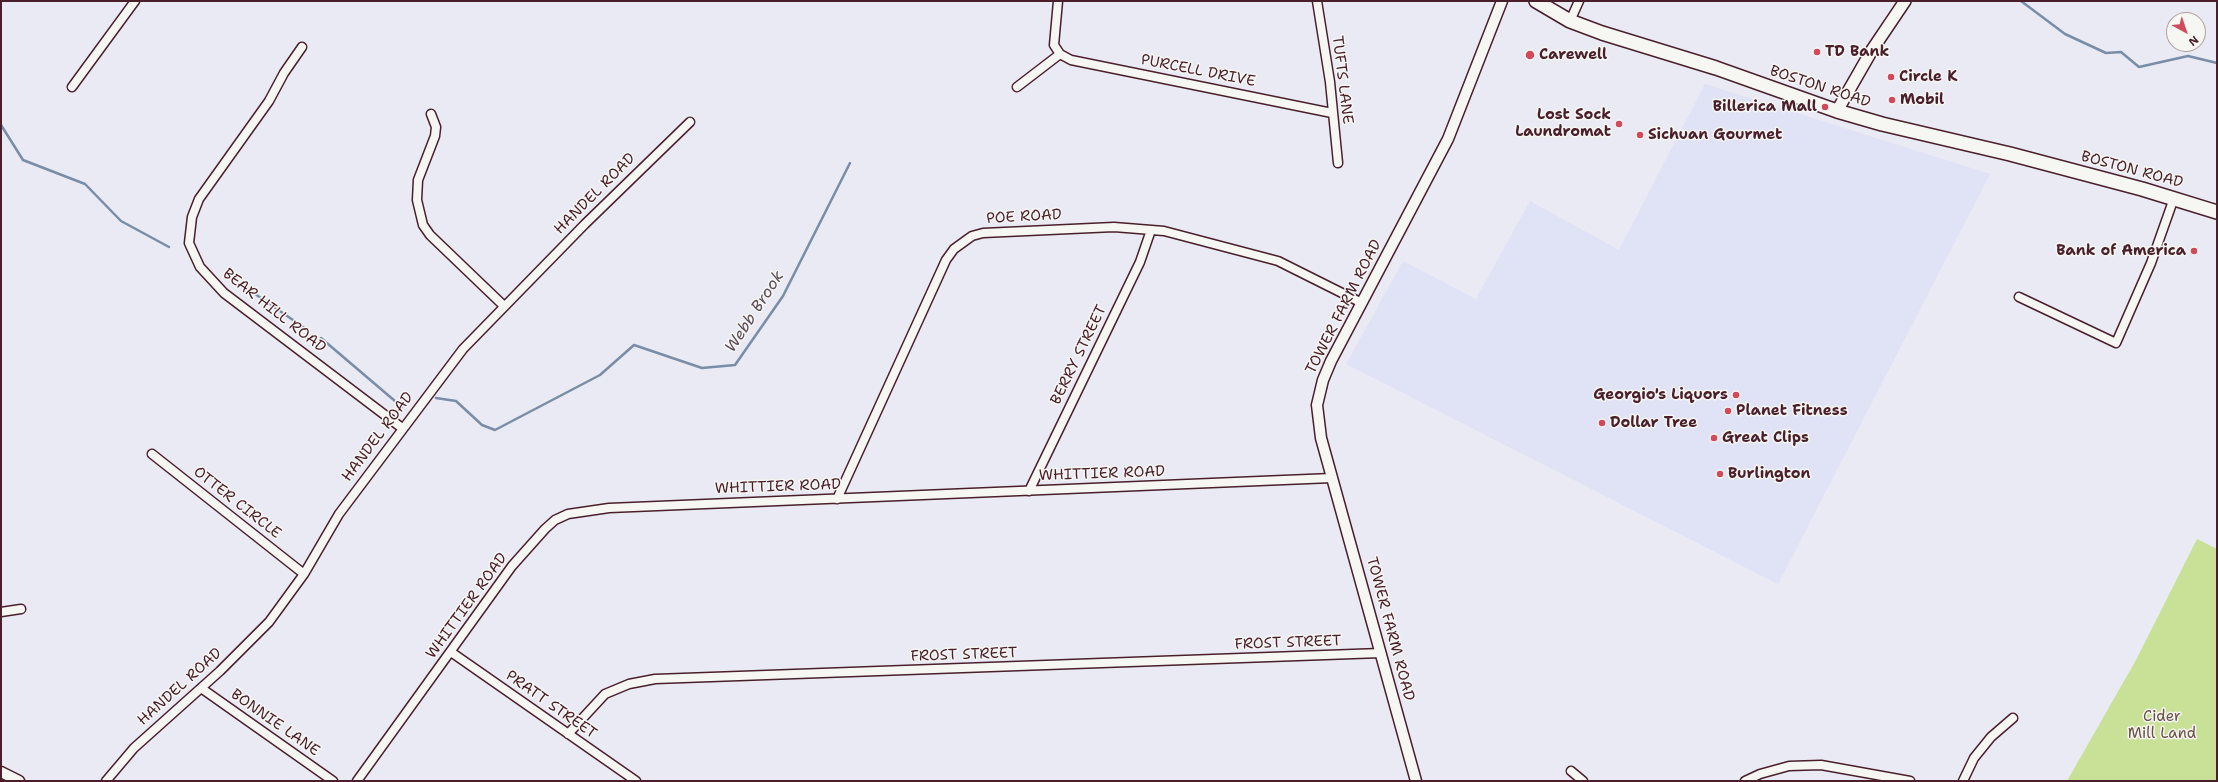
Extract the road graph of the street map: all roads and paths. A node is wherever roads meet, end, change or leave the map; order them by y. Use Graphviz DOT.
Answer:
graph roads {
  1 [pos="135,1"];
  2 [pos="1058,1"];
  3 [pos="1317,1"];
  4 [pos="1502,1"];
  5 [pos="1536,1"];
  6 [pos="1579,1"];
  7 [pos="1905,1"];
  8 [pos="1570,21"];
  9 [pos="302,47"];
  10 [pos="1060,54"];
  11 [pos="72,87"];
  12 [pos="1017,87"];
  13 [pos="1837,110"];
  14 [pos="1332,113"];
  15 [pos="431,114"];
  16 [pos="690,122"];
  17 [pos="1338,163"];
  18 [pos="2174,198"];
  19 [pos="2217,212"];
  20 [pos="1151,230"];
  21 [pos="2019,297"];
  22 [pos="1362,303"];
  23 [pos="504,306"];
  24 [pos="402,428"];
  25 [pos="152,454"];
  26 [pos="1332,478"];
  27 [pos="1029,491"];
  28 [pos="837,499"];
  29 [pos="304,574"];
  30 [pos="21,608"];
  31 [pos="1,612"];
  32 [pos="451,652"];
  33 [pos="1381,653"];
  34 [pos="201,688"];
  35 [pos="2013,718"];
  36 [pos="568,734"];
  37 [pos="1571,770"];
  38 [pos="1,772"];
  39 [pos="19,781"];
  40 [pos="106,781"];
  41 [pos="333,781"];
  42 [pos="357,781"];
  43 [pos="636,781"];
  44 [pos="1416,781"];
  45 [pos="1583,781"];
  46 [pos="1745,781"];
  47 [pos="1910,781"];
  48 [pos="1963,781"];
  1 -- 11 [label="street"];
  2 -- 10 [label="street"];
  3 -- 14 [label="street, TUFTS LANE"];
  4 -- 22 [label="street, TOWER FARM ROAD"];
  5 -- 8 [label="main road, BOSTON ROAD"];
  6 -- 8 [label="street"];
  7 -- 13 [label="main road"];
  8 -- 13 [label="main road, BOSTON ROAD"];
  9 -- 24 [label="street, BEAR HILL ROAD"];
  10 -- 12 [label="street"];
  10 -- 14 [label="street, PURCELL DRIVE"];
  13 -- 18 [label="main road, BOSTON ROAD"];
  14 -- 17 [label="street, TUFTS LANE"];
  15 -- 23 [label="street"];
  16 -- 23 [label="street, HANDEL ROAD"];
  18 -- 19 [label="main road, BOSTON ROAD"];
  18 -- 21 [label="street"];
  20 -- 22 [label="street, POE ROAD"];
  20 -- 27 [label="street, BERRY STREET"];
  20 -- 28 [label="street, POE ROAD"];
  22 -- 26 [label="street, TOWER FARM ROAD"];
  23 -- 24 [label="street, HANDEL ROAD"];
  24 -- 29 [label="street, HANDEL ROAD"];
  25 -- 29 [label="street, OTTER CIRCLE"];
  26 -- 27 [label="street, WHITTIER ROAD"];
  26 -- 33 [label="street, TOWER FARM ROAD"];
  27 -- 28 [label="street, WHITTIER ROAD"];
  28 -- 32 [label="street, WHITTIER ROAD"];
  29 -- 34 [label="street, HANDEL ROAD"];
  30 -- 31 [label="street"];
  32 -- 36 [label="street, PRATT STREET"];
  32 -- 42 [label="street, WHITTIER ROAD"];
  33 -- 36 [label="street, FROST STREET"];
  33 -- 44 [label="street, TOWER FARM ROAD"];
  34 -- 40 [label="street, HANDEL ROAD"];
  34 -- 41 [label="street, BONNIE LANE"];
  35 -- 48 [label="street"];
  36 -- 43 [label="street, PRATT STREET"];
  37 -- 45 [label="street"];
  38 -- 39 [label="street"];
  46 -- 47 [label="street"];
}
